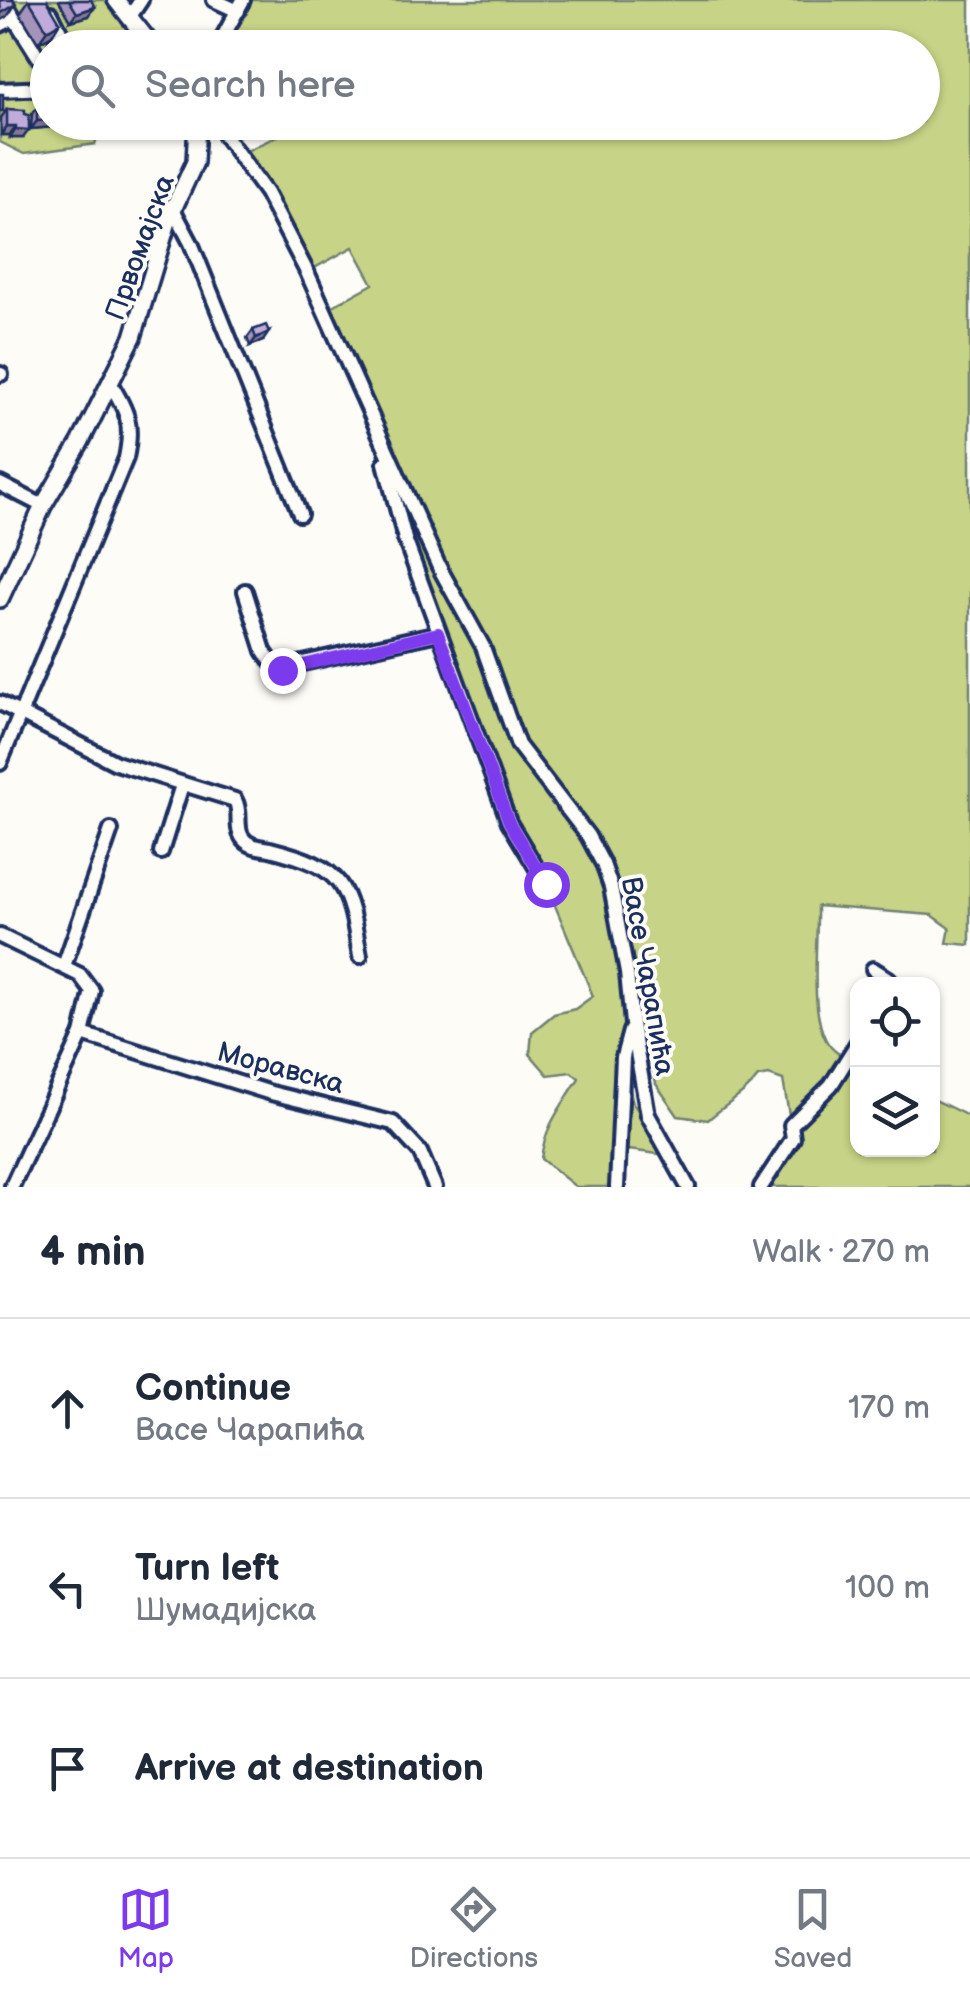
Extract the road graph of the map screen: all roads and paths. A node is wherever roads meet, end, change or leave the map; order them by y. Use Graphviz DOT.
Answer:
graph roads {
  1 [pos="4,0"];
  2 [pos="116,0"];
  3 [pos="141,0"];
  4 [pos="214,0"];
  5 [pos="45,2"];
  6 [pos="240,6"];
  7 [pos="14,18"];
  8 [pos="129,18"];
  9 [pos="0,26"];
  10 [pos="59,30"];
  11 [pos="139,30"];
  12 [pos="227,30"];
  13 [pos="30,42"];
  14 [pos="30,89"];
  15 [pos="0,90"];
  16 [pos="196,140"];
  17 [pos="227,140"];
  18 [pos="173,209"];
  19 [pos="110,383"];
  20 [pos="376,428"];
  21 [pos="0,484"];
  22 [pos="43,506"];
  23 [pos="300,514"];
  24 [pos="4,579"];
  25 [pos="245,591"];
  26 [pos="0,599"];
  27 [pos="438,633"];
  28 [pos="0,703"];
  29 [pos="20,714"];
  30 [pos="0,763"];
  31 [pos="182,785"];
  32 [pos="111,830"];
  33 [pos="160,852"];
  34 [pos="546,884"];
  35 [pos="1,941"];
  36 [pos="360,956"];
  37 [pos="64,966"];
  38 [pos="873,969"];
  39 [pos="886,977"];
  40 [pos="632,1024"];
  41 [pos="82,1034"];
  42 [pos="850,1055"];
  43 [pos="13,1187"];
  44 [pos="436,1187"];
  45 [pos="618,1187"];
  46 [pos="688,1187"];
  47 [pos="761,1187"];
  1 -- 7 [label="street"];
  2 -- 8 [label="main road"];
  3 -- 8 [label="street"];
  4 -- 6 [label="street"];
  5 -- 10 [label="street"];
  6 -- 12 [label="street"];
  7 -- 9 [label="street"];
  7 -- 13 [label="street"];
  8 -- 11 [label="main road"];
  14 -- 15 [label="street"];
  16 -- 18 [label="main road, Првомајска"];
  17 -- 20 [label="street"];
  18 -- 19 [label="main road, Првомајска"];
  18 -- 23 [label="street"];
  19 -- 22 [label="main road, Првомајска"];
  19 -- 29 [label="street"];
  20 -- 27 [label="street"];
  20 -- 40 [label="street, Васе Чарапића"];
  21 -- 22 [label="street"];
  22 -- 24 [label="main road, Првомајска"];
  24 -- 26 [label="main road, Првомајска"];
  25 -- 27 [label="street"];
  27 -- 34 [label="street"];
  28 -- 29 [label="street"];
  29 -- 30 [label="street"];
  29 -- 31 [label="street"];
  31 -- 33 [label="street"];
  31 -- 36 [label="street"];
  32 -- 37 [label="street"];
  35 -- 37 [label="street"];
  37 -- 41 [label="street"];
  38 -- 39 [label="street"];
  40 -- 45 [label="street"];
  40 -- 46 [label="street, Васе Чарапића"];
  41 -- 43 [label="street"];
  41 -- 44 [label="street, Моравска"];
  42 -- 47 [label="street"];
}
